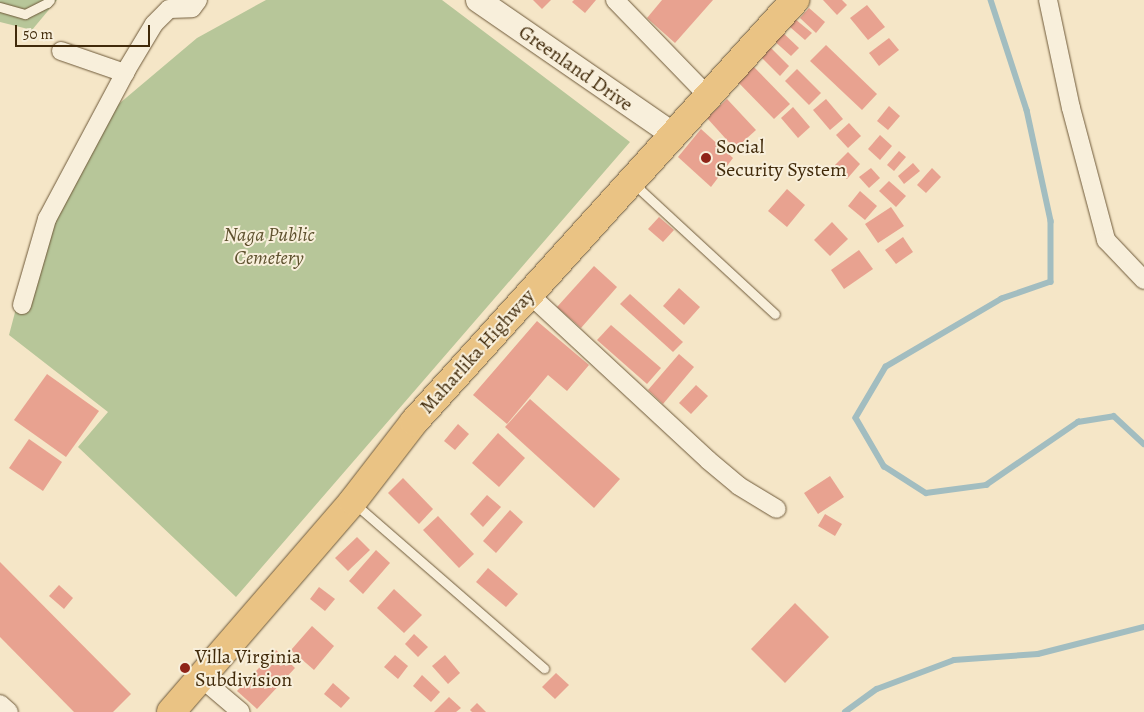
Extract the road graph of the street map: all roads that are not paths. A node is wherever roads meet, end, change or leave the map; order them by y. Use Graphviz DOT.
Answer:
graph roads {
  1 [pos="50,0"];
  2 [pos="198,0"];
  3 [pos="478,0"];
  4 [pos="615,0"];
  5 [pos="795,0"];
  6 [pos="1048,0"];
  7 [pos="0,7"];
  8 [pos="61,51"];
  9 [pos="125,73"];
  10 [pos="708,96"];
  11 [pos="674,135"];
  12 [pos="631,181"];
  13 [pos="1144,280"];
  14 [pos="529,294"];
  15 [pos="22,305"];
  16 [pos="775,314"];
  17 [pos="353,501"];
  18 [pos="777,509"];
  19 [pos="544,668"];
  20 [pos="201,678"];
  21 [pos="0,704"];
  22 [pos="9,712"];
  23 [pos="171,712"];
  24 [pos="241,712"];
  1 -- 7 [label="lane"];
  2 -- 9 [label="street"];
  3 -- 11 [label="street, Greenland Drive"];
  4 -- 10 [label="street"];
  5 -- 10 [label="main road, Maharlika Highway"];
  6 -- 13 [label="street"];
  8 -- 9 [label="street"];
  9 -- 15 [label="street"];
  10 -- 11 [label="main road, Maharlika Highway"];
  11 -- 12 [label="main road, Maharlika Highway"];
  12 -- 14 [label="main road, Maharlika Highway"];
  12 -- 16 [label="lane"];
  14 -- 17 [label="main road, Maharlika Highway"];
  14 -- 18 [label="street"];
  17 -- 19 [label="lane"];
  17 -- 20 [label="main road, Maharlika Highway"];
  20 -- 23 [label="main road, Maharlika Highway"];
  20 -- 24 [label="street"];
  21 -- 22 [label="street"];
}
